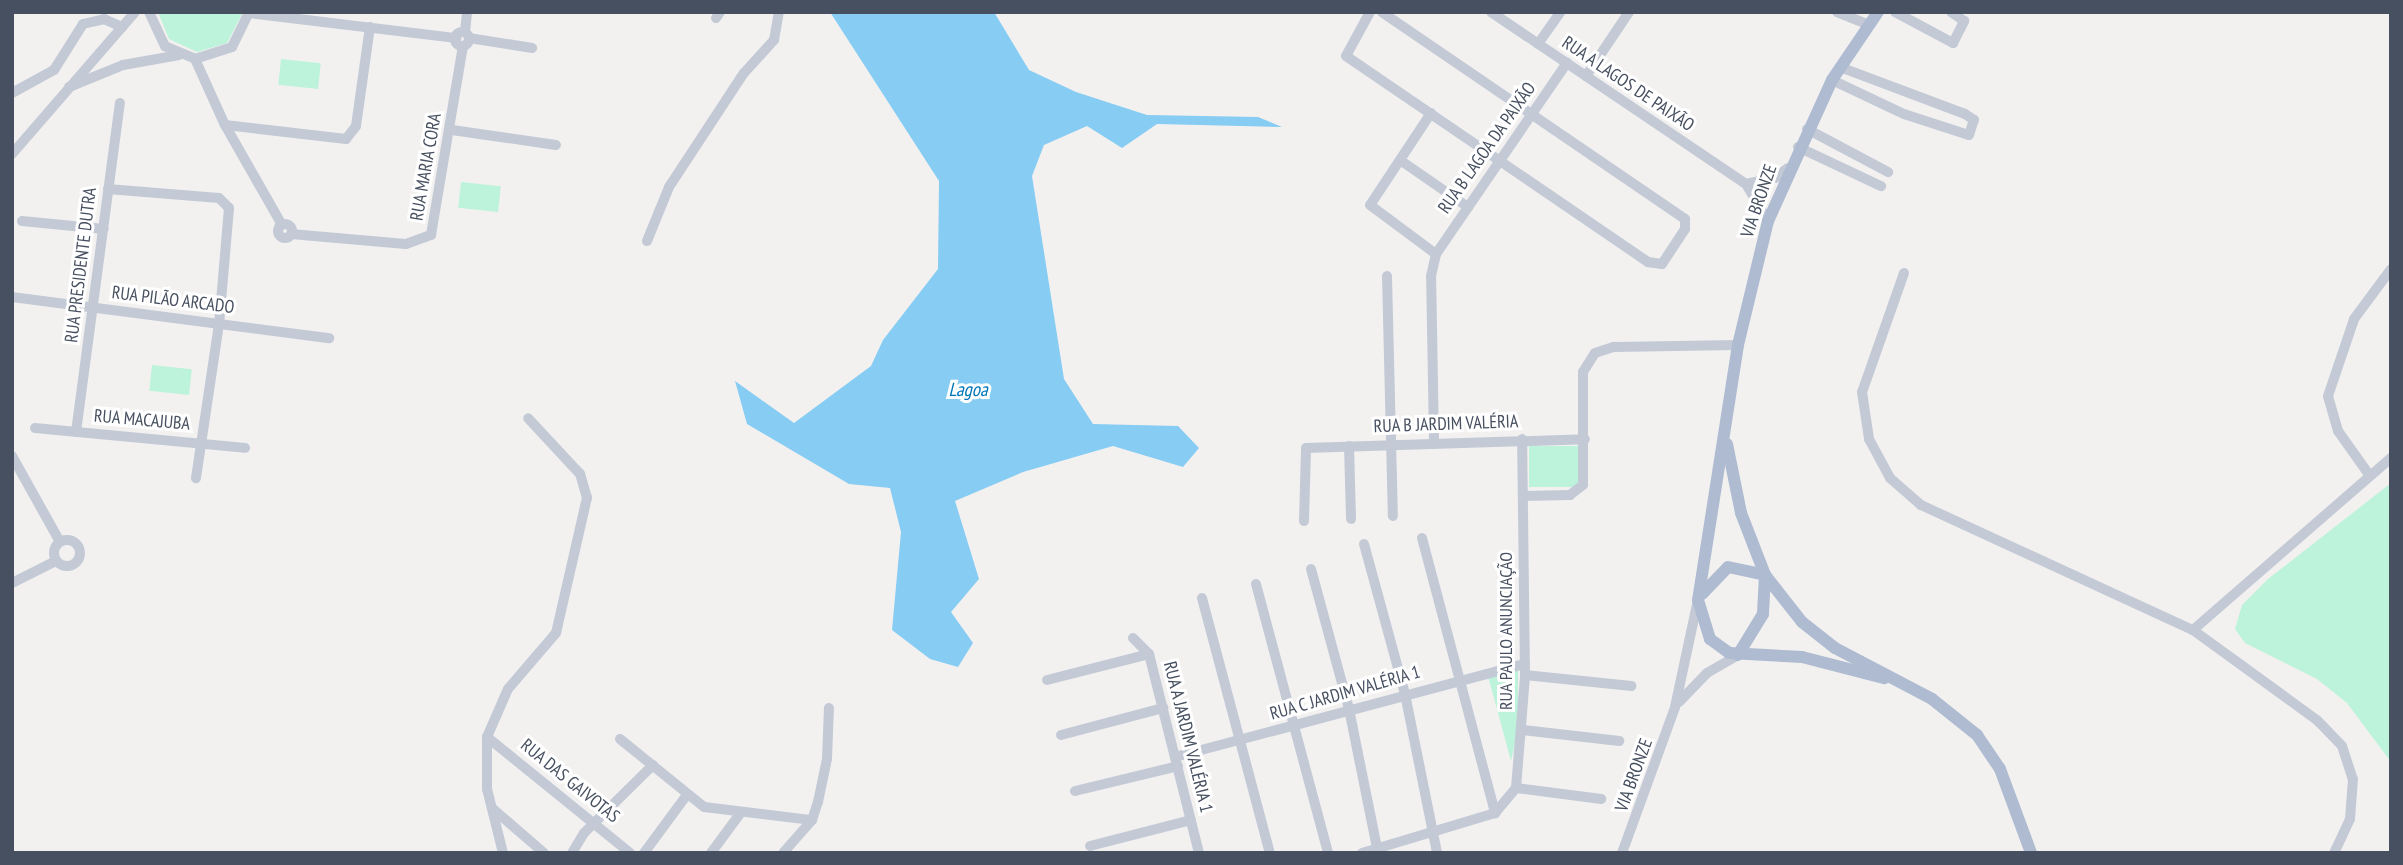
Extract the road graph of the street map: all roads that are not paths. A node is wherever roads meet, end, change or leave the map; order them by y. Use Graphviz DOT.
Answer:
graph roads {
  1 [pos="135,12"];
  2 [pos="149,12"];
  3 [pos="250,12"];
  4 [pos="467,12"];
  5 [pos="779,12"];
  6 [pos="1370,12"];
  7 [pos="1381,12"];
  8 [pos="1491,12"];
  9 [pos="1560,12"];
  10 [pos="1629,12"];
  11 [pos="1837,12"];
  12 [pos="1878,12"];
  13 [pos="1895,12"];
  14 [pos="1956,15"];
  15 [pos="340,17"];
  16 [pos="1868,25"];
  17 [pos="122,27"];
  18 [pos="370,27"];
  19 [pos="463,39"];
  20 [pos="1538,44"];
  21 [pos="533,48"];
  22 [pos="179,55"];
  23 [pos="195,59"];
  24 [pos="1567,63"];
  25 [pos="1840,67"];
  26 [pos="1586,76"];
  27 [pos="1832,80"];
  28 [pos="66,88"];
  29 [pos="12,93"];
  30 [pos="120,103"];
  31 [pos="1431,113"];
  32 [pos="1532,114"];
  33 [pos="225,125"];
  34 [pos="1807,129"];
  35 [pos="452,130"];
  36 [pos="556,145"];
  37 [pos="1798,147"];
  38 [pos="12,154"];
  39 [pos="1400,160"];
  40 [pos="1500,160"];
  41 [pos="1788,168"];
  42 [pos="1888,172"];
  43 [pos="1746,184"];
  44 [pos="1881,186"];
  45 [pos="108,189"];
  46 [pos="1468,207"];
  47 [pos="22,221"];
  48 [pos="1768,221"];
  49 [pos="104,229"];
  50 [pos="647,241"];
  51 [pos="1436,254"];
  52 [pos="2391,269"];
  53 [pos="1904,273"];
  54 [pos="1387,276"];
  55 [pos="12,297"];
  56 [pos="94,307"];
  57 [pos="219,324"];
  58 [pos="330,338"];
  59 [pos="1738,345"];
  60 [pos="527,418"];
  61 [pos="1726,423"];
  62 [pos="36,428"];
  63 [pos="76,432"];
  64 [pos="1522,439"];
  65 [pos="1585,439"];
  66 [pos="1434,442"];
  67 [pos="200,443"];
  68 [pos="1392,443"];
  69 [pos="1349,446"];
  70 [pos="245,448"];
  71 [pos="12,456"];
  72 [pos="2391,458"];
  73 [pos="2370,476"];
  74 [pos="195,478"];
  75 [pos="1523,496"];
  76 [pos="1394,516"];
  77 [pos="1351,519"];
  78 [pos="1304,521"];
  79 [pos="1422,538"];
  80 [pos="60,542"];
  81 [pos="1364,544"];
  82 [pos="56,561"];
  83 [pos="1311,569"];
  84 [pos="1765,575"];
  85 [pos="12,583"];
  86 [pos="1256,584"];
  87 [pos="1202,598"];
  88 [pos="1698,600"];
  89 [pos="2193,630"];
  90 [pos="1133,638"];
  91 [pos="1149,654"];
  92 [pos="1738,655"];
  93 [pos="1525,669"];
  94 [pos="1884,678"];
  95 [pos="1459,679"];
  96 [pos="1047,680"];
  97 [pos="1631,686"];
  98 [pos="1405,694"];
  99 [pos="1675,707"];
  100 [pos="829,708"];
  101 [pos="1163,708"];
  102 [pos="1349,709"];
  103 [pos="1294,725"];
  104 [pos="1523,730"];
  105 [pos="1060,735"];
  106 [pos="487,737"];
  107 [pos="620,739"];
  108 [pos="1239,741"];
  109 [pos="1619,741"];
  110 [pos="1176,762"];
  111 [pos="653,765"];
  112 [pos="1516,788"];
  113 [pos="1074,791"];
  114 [pos="687,796"];
  115 [pos="1601,799"];
  116 [pos="493,809"];
  117 [pos="1495,813"];
  118 [pos="739,815"];
  119 [pos="811,820"];
  120 [pos="1191,820"];
  121 [pos="596,825"];
  122 [pos="1434,833"];
  123 [pos="1090,846"];
  124 [pos="1378,851"];
  125 [pos="503,853"];
  126 [pos="544,853"];
  127 [pos="572,853"];
  128 [pos="630,853"];
  129 [pos="644,853"];
  130 [pos="711,853"];
  131 [pos="783,853"];
  132 [pos="1199,853"];
  133 [pos="1270,853"];
  134 [pos="1328,853"];
  135 [pos="1362,853"];
  136 [pos="1437,853"];
  137 [pos="1622,853"];
  138 [pos="2031,853"];
  139 [pos="2334,853"];
  1 -- 17 [label="street"];
  2 -- 22 [label="street"];
  3 -- 15 [label="street"];
  3 -- 23 [label="street"];
  4 -- 19 [label="street, RUA MARIA CORA"];
  5 -- 50 [label="street"];
  6 -- 31 [label="street"];
  7 -- 32 [label="street"];
  8 -- 20 [label="street, RUA A LAGOS DE PAIXÃO"];
  9 -- 20 [label="street"];
  10 -- 26 [label="street"];
  11 -- 16 [label="street"];
  12 -- 16 [label="main road, VIA BRONZE"];
  13 -- 14 [label="street"];
  15 -- 18 [label="street"];
  16 -- 25 [label="main road, VIA BRONZE"];
  17 -- 28 [label="street"];
  17 -- 29 [label="street"];
  18 -- 19 [label="street"];
  18 -- 33 [label="street"];
  19 -- 21 [label="street"];
  19 -- 35 [label="street, RUA MARIA CORA"];
  20 -- 24 [label="street, RUA A LAGOS DE PAIXÃO"];
  22 -- 23 [label="street"];
  22 -- 28 [label="street"];
  23 -- 33 [label="street"];
  24 -- 26 [label="street, RUA A LAGOS DE PAIXÃO"];
  24 -- 32 [label="street, RUA B LAGOA DA PAIXÃO"];
  25 -- 27 [label="main road, VIA BRONZE"];
  25 -- 27 [label="street"];
  26 -- 43 [label="street, RUA A LAGOS DE PAIXÃO"];
  27 -- 34 [label="main road, VIA BRONZE"];
  28 -- 38 [label="street"];
  30 -- 45 [label="street, RUA PRESIDENTE DUTRA"];
  31 -- 39 [label="street"];
  31 -- 40 [label="street"];
  32 -- 40 [label="street, RUA B LAGOA DA PAIXÃO"];
  32 -- 40 [label="street"];
  33 -- 35 [label="street, RUA MARIA CORA"];
  34 -- 37 [label="main road, VIA BRONZE"];
  34 -- 42 [label="street"];
  35 -- 36 [label="street"];
  37 -- 41 [label="main road, VIA BRONZE"];
  37 -- 44 [label="street"];
  39 -- 46 [label="street"];
  39 -- 51 [label="street"];
  40 -- 46 [label="street, RUA B LAGOA DA PAIXÃO"];
  41 -- 43 [label="street"];
  41 -- 48 [label="main road, VIA BRONZE"];
  43 -- 48 [label="street, RUA A LAGOS DE PAIXÃO"];
  45 -- 49 [label="street, RUA PRESIDENTE DUTRA"];
  45 -- 57 [label="street"];
  46 -- 51 [label="street, RUA B LAGOA DA PAIXÃO"];
  47 -- 49 [label="street"];
  48 -- 59 [label="main road, VIA BRONZE"];
  49 -- 56 [label="street, RUA PRESIDENTE DUTRA"];
  51 -- 66 [label="street"];
  52 -- 73 [label="street"];
  53 -- 89 [label="street"];
  54 -- 68 [label="street"];
  55 -- 56 [label="street, RUA PILÃO ARCADO"];
  56 -- 57 [label="street, RUA PILÃO ARCADO"];
  56 -- 63 [label="street, RUA PRESIDENTE DUTRA"];
  57 -- 58 [label="street, RUA PILÃO ARCADO"];
  57 -- 67 [label="street"];
  59 -- 61 [label="main road, VIA BRONZE"];
  59 -- 65 [label="street"];
  60 -- 106 [label="street"];
  61 -- 84 [label="main road"];
  61 -- 88 [label="main road, VIA BRONZE"];
  62 -- 63 [label="street, RUA MACAJUBA"];
  63 -- 67 [label="street, RUA MACAJUBA"];
  64 -- 65 [label="street, RUA B JARDIM VALÉRIA"];
  64 -- 66 [label="street, RUA B JARDIM VALÉRIA"];
  64 -- 75 [label="street, RUA PAULO ANUNCIAÇÃO"];
  65 -- 75 [label="street"];
  66 -- 68 [label="street, RUA B JARDIM VALÉRIA"];
  67 -- 70 [label="street, RUA MACAJUBA"];
  67 -- 74 [label="street"];
  68 -- 69 [label="street, RUA B JARDIM VALÉRIA"];
  68 -- 76 [label="street"];
  69 -- 77 [label="street"];
  69 -- 78 [label="street, RUA B JARDIM VALÉRIA"];
  71 -- 80 [label="street"];
  72 -- 73 [label="street"];
  73 -- 89 [label="street"];
  75 -- 93 [label="street, RUA PAULO ANUNCIAÇÃO"];
  79 -- 95 [label="street"];
  80 -- 82 [label="street"];
  80 -- 82 [label="street"];
  81 -- 98 [label="street"];
  82 -- 85 [label="street"];
  83 -- 102 [label="street"];
  84 -- 88 [label="main road"];
  84 -- 92 [label="main road"];
  84 -- 94 [label="main road"];
  86 -- 103 [label="street"];
  87 -- 108 [label="street"];
  88 -- 92 [label="main road"];
  88 -- 99 [label="street"];
  89 -- 139 [label="street"];
  90 -- 91 [label="street, RUA A JARDIM VALÉRIA 1"];
  91 -- 96 [label="street"];
  91 -- 101 [label="street, RUA A JARDIM VALÉRIA 1"];
  92 -- 94 [label="main road"];
  92 -- 99 [label="street"];
  93 -- 95 [label="street, RUA C JARDIM VALÉRIA 1"];
  93 -- 97 [label="street, RUA C JARDIM VALÉRIA 1"];
  93 -- 104 [label="street, RUA PAULO ANUNCIAÇÃO"];
  94 -- 138 [label="main road"];
  95 -- 98 [label="street, RUA C JARDIM VALÉRIA 1"];
  95 -- 117 [label="street"];
  98 -- 102 [label="street, RUA C JARDIM VALÉRIA 1"];
  98 -- 122 [label="street"];
  99 -- 137 [label="street, VIA BRONZE"];
  100 -- 119 [label="street"];
  101 -- 105 [label="street"];
  101 -- 110 [label="street, RUA A JARDIM VALÉRIA 1"];
  102 -- 103 [label="street, RUA C JARDIM VALÉRIA 1"];
  102 -- 124 [label="street"];
  103 -- 108 [label="street, RUA C JARDIM VALÉRIA 1"];
  103 -- 134 [label="street"];
  104 -- 109 [label="street"];
  104 -- 112 [label="street, RUA PAULO ANUNCIAÇÃO"];
  106 -- 116 [label="street"];
  106 -- 121 [label="street, RUA DAS GAIVOTAS"];
  107 -- 111 [label="street"];
  108 -- 110 [label="street, RUA C JARDIM VALÉRIA 1"];
  108 -- 133 [label="street"];
  110 -- 113 [label="street, RUA C JARDIM VALÉRIA 1"];
  110 -- 120 [label="street, RUA A JARDIM VALÉRIA 1"];
  111 -- 114 [label="street"];
  111 -- 121 [label="street"];
  112 -- 115 [label="street"];
  112 -- 117 [label="street"];
  114 -- 118 [label="street"];
  114 -- 129 [label="street"];
  116 -- 125 [label="street"];
  116 -- 126 [label="street"];
  117 -- 122 [label="street"];
  118 -- 119 [label="street"];
  118 -- 130 [label="street"];
  119 -- 131 [label="street"];
  120 -- 123 [label="street"];
  120 -- 132 [label="street, RUA A JARDIM VALÉRIA 1"];
  121 -- 127 [label="street"];
  121 -- 128 [label="street, RUA DAS GAIVOTAS"];
  122 -- 124 [label="street"];
  122 -- 136 [label="street"];
  124 -- 135 [label="street"];
}
